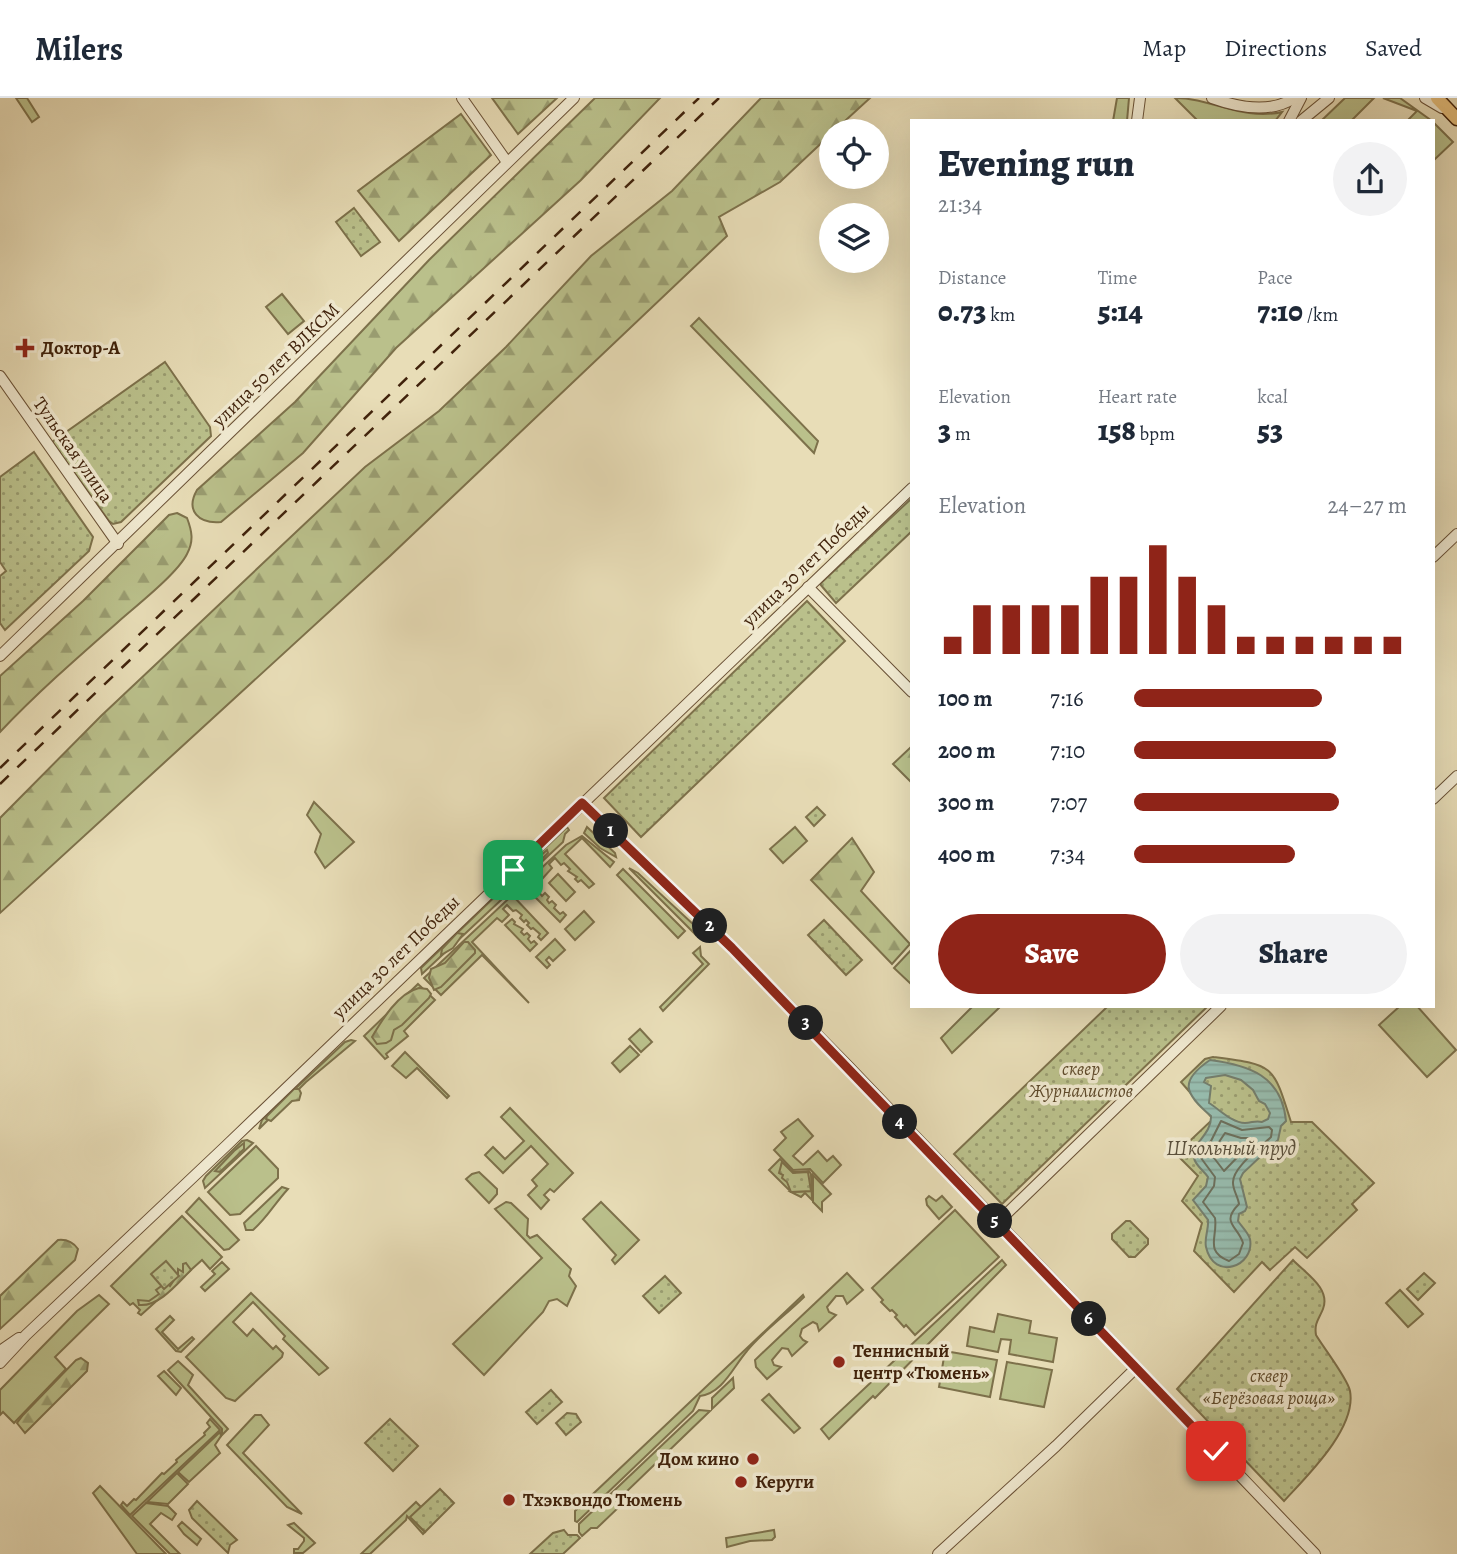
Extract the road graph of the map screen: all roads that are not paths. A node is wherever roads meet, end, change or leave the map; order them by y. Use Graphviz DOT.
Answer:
graph roads {
  1 [pos="462,98"];
  2 [pos="574,98"];
  3 [pos="1140,98"];
  4 [pos="1212,98"];
  5 [pos="1294,98"];
  6 [pos="1301,98"];
  7 [pos="1329,98"];
  8 [pos="1425,98"];
  9 [pos="1437,98"];
  10 [pos="1138,119"];
  11 [pos="1290,119"];
  12 [pos="1303,119"];
  13 [pos="1457,119"];
  14 [pos="507,162"];
  15 [pos="0,376"];
  16 [pos="910,490"];
  17 [pos="1457,534"];
  18 [pos="118,544"];
  19 [pos="1435,555"];
  20 [pos="808,587"];
  21 [pos="0,656"];
  22 [pos="910,690"];
  23 [pos="1457,776"];
  24 [pos="1435,797"];
  25 [pos="582,803"];
  26 [pos="1217,1008"];
  27 [pos="997,1223"];
  28 [pos="2,1355"];
  29 [pos="1136,1368"];
  30 [pos="938,1554"];
  31 [pos="1315,1554"];
  1 -- 14 [label="street"];
  2 -- 14 [label="street, улица 50 лет ВЛКСМ"];
  3 -- 10 [label="street"];
  4 -- 5 [label="street"];
  6 -- 11 [label="street"];
  7 -- 12 [label="street"];
  8 -- 13 [label="street"];
  9 -- 13 [label="main road"];
  14 -- 18 [label="street, улица 50 лет ВЛКСМ"];
  15 -- 18 [label="street, Тульская улица"];
  16 -- 20 [label="street, улица 30 лет Победы"];
  17 -- 19 [label="street"];
  18 -- 21 [label="street, улица 50 лет ВЛКСМ"];
  20 -- 22 [label="street"];
  20 -- 25 [label="street, улица 30 лет Победы"];
  23 -- 24 [label="street"];
  25 -- 27 [label="street"];
  25 -- 28 [label="street, улица 30 лет Победы"];
  26 -- 27 [label="street"];
  27 -- 29 [label="street"];
  29 -- 30 [label="street"];
  29 -- 31 [label="street"];
}
